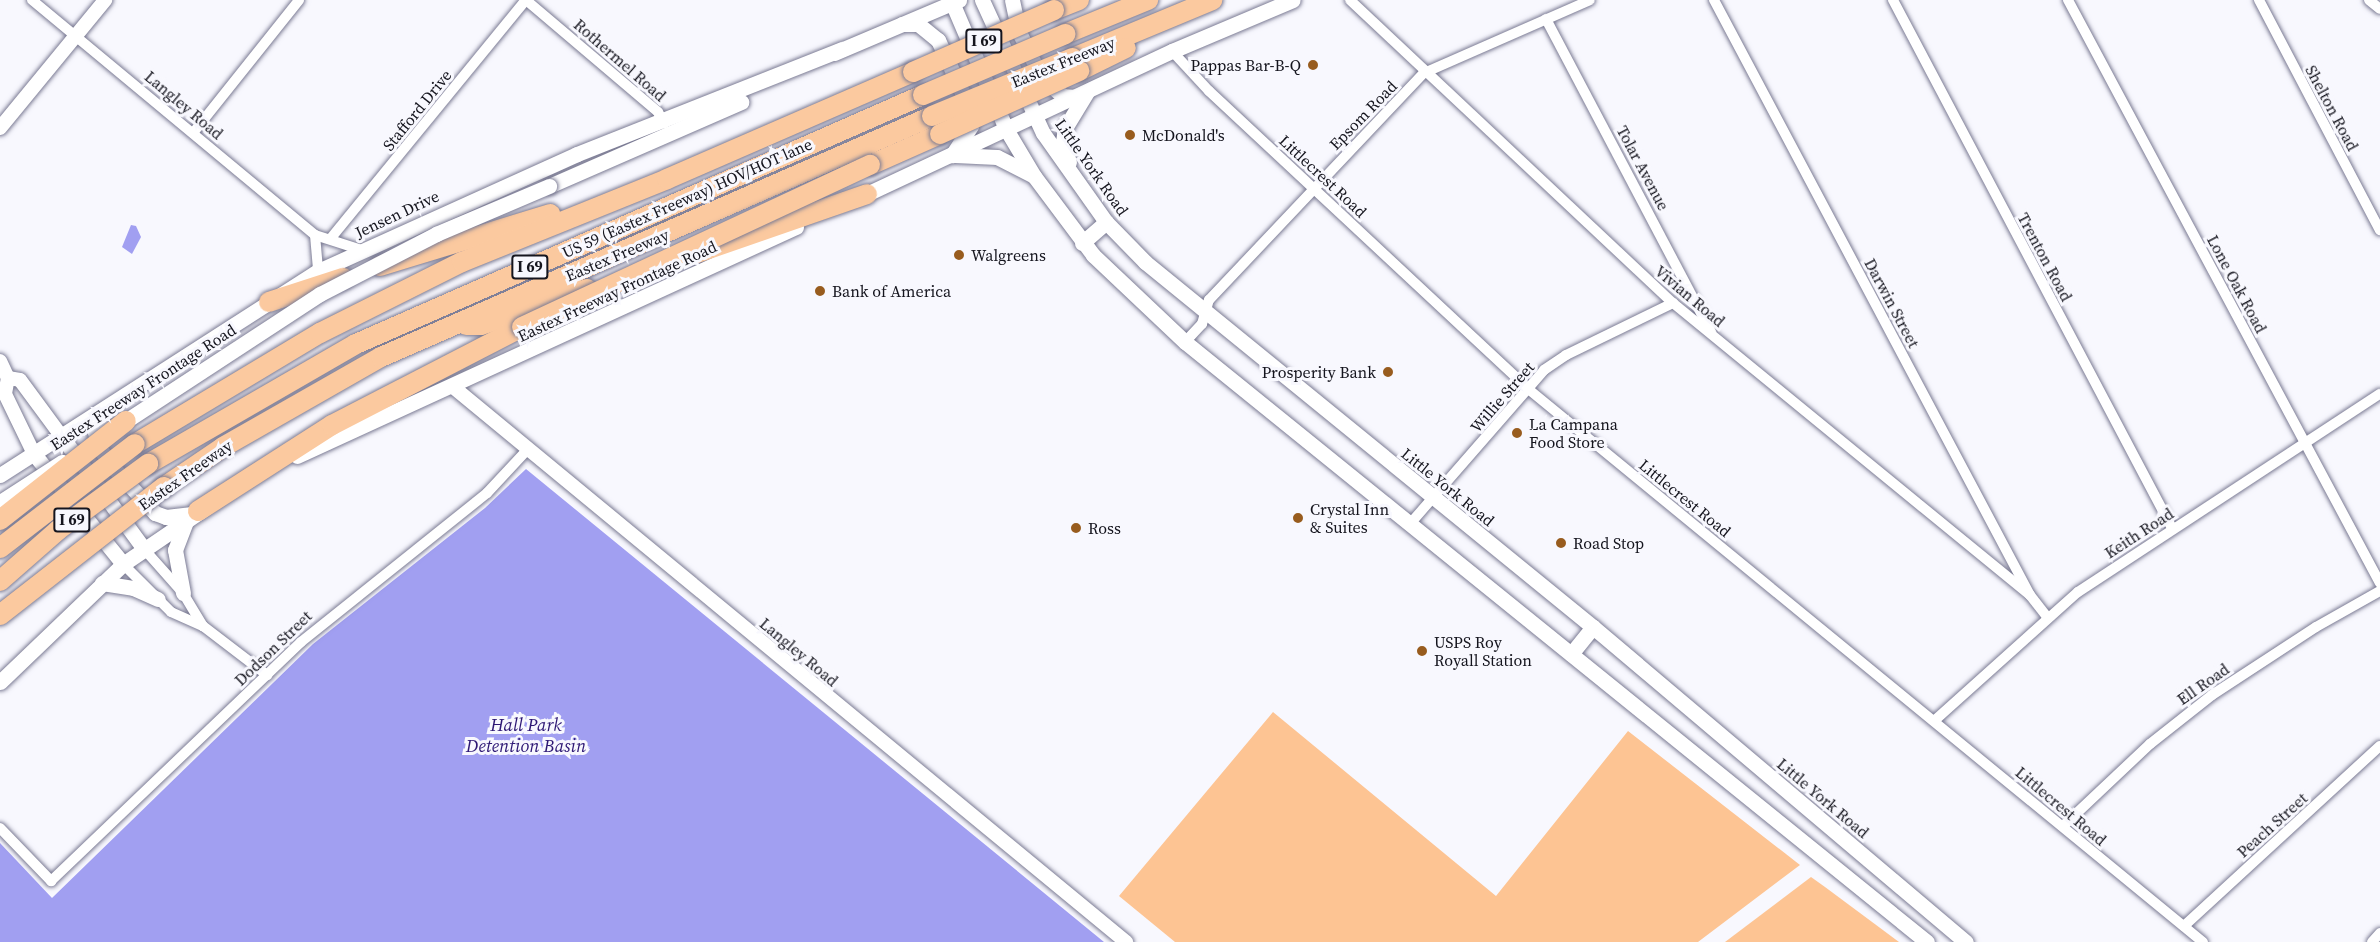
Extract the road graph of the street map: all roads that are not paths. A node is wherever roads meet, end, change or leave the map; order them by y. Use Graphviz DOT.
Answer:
graph roads {
  1 [pos="32,0"];
  2 [pos="105,0"];
  3 [pos="299,0"];
  4 [pos="526,0"];
  5 [pos="982,0"];
  6 [pos="1012,0"];
  7 [pos="1079,0"];
  8 [pos="1148,0"];
  9 [pos="1212,0"];
  10 [pos="1293,0"];
  11 [pos="1350,0"];
  12 [pos="1590,0"];
  13 [pos="1714,0"];
  14 [pos="1893,0"];
  15 [pos="2068,0"];
  16 [pos="2259,0"];
  17 [pos="2369,0"];
  18 [pos="954,1"];
  19 [pos="2380,9"];
  20 [pos="1546,19"];
  21 [pos="902,24"];
  22 [pos="76,37"];
  23 [pos="842,49"];
  24 [pos="1172,51"];
  25 [pos="1076,65"];
  26 [pos="1424,73"];
  27 [pos="1081,94"];
  28 [pos="1035,116"];
  29 [pos="664,123"];
  30 [pos="0,128"];
  31 [pos="1006,129"];
  32 [pos="193,133"];
  33 [pos="952,155"];
  34 [pos="1034,176"];
  35 [pos="1074,176"];
  36 [pos="667,179"];
  37 [pos="1314,188"];
  38 [pos="867,194"];
  39 [pos="1106,222"];
  40 [pos="2380,230"];
  41 [pos="315,235"];
  42 [pos="331,238"];
  43 [pos="1082,243"];
  44 [pos="362,250"];
  45 [pos="318,271"];
  46 [pos="269,302"];
  47 [pos="1673,303"];
  48 [pos="1205,315"];
  49 [pos="445,326"];
  50 [pos="1711,333"];
  51 [pos="1185,342"];
  52 [pos="0,361"];
  53 [pos="8,378"];
  54 [pos="452,386"];
  55 [pos="1527,388"];
  56 [pos="2380,394"];
  57 [pos="106,409"];
  58 [pos="126,421"];
  59 [pos="62,437"];
  60 [pos="2306,444"];
  61 [pos="527,450"];
  62 [pos="34,454"];
  63 [pos="51,472"];
  64 [pos="0,475"];
  65 [pos="0,496"];
  66 [pos="1433,499"];
  67 [pos="0,502"];
  68 [pos="193,514"];
  69 [pos="0,520"];
  70 [pos="1409,525"];
  71 [pos="2172,528"];
  72 [pos="0,548"];
  73 [pos="144,549"];
  74 [pos="123,564"];
  75 [pos="0,581"];
  76 [pos="102,583"];
  77 [pos="2380,583"];
  78 [pos="2380,591"];
  79 [pos="183,593"];
  80 [pos="2030,595"];
  81 [pos="158,599"];
  82 [pos="0,615"];
  83 [pos="2047,617"];
  84 [pos="203,626"];
  85 [pos="1593,627"];
  86 [pos="1571,654"];
  87 [pos="267,675"];
  88 [pos="0,682"];
  89 [pos="1934,721"];
  90 [pos="2380,746"];
  91 [pos="2063,826"];
  92 [pos="0,828"];
  93 [pos="2184,926"];
  94 [pos="2380,933"];
  95 [pos="1126,942"];
  96 [pos="1927,942"];
  97 [pos="1966,942"];
  98 [pos="2203,942"];
  99 [pos="2373,942"];
  1 -- 22 [label="street, Langley Road"];
  2 -- 22 [label="street"];
  3 -- 32 [label="street"];
  4 -- 29 [label="street, Rothermel Road"];
  4 -- 42 [label="street, Stafford Drive"];
  5 -- 28 [label="main road, Little York Road"];
  6 -- 27 [label="main road"];
  7 -- 36 [label="highway, I 69, bridge"];
  8 -- 75 [label="highway, US 59 (Eastex Freeway) HOV/HOT lane / I 69, bridge"];
  9 -- 25 [label="highway, Eastex Freeway / I 69"];
  10 -- 24 [label="main road, Eastex Freeway Frontage Road"];
  11 -- 26 [label="street, Vivian Road"];
  12 -- 20 [label="street, Epsom Road"];
  13 -- 80 [label="street, Darwin Street"];
  14 -- 71 [label="street, Trenton Road"];
  15 -- 60 [label="street, Lone Oak Road"];
  16 -- 40 [label="street, Shelton Road"];
  17 -- 19 [label="street"];
  18 -- 21 [label="main road, Eastex Freeway Frontage Road"];
  18 -- 31 [label="main road"];
  20 -- 26 [label="street, Epsom Road"];
  20 -- 50 [label="street, Tolar Avenue"];
  21 -- 23 [label="main road, Eastex Freeway Frontage Road"];
  21 -- 33 [label="main road"];
  22 -- 30 [label="street"];
  22 -- 32 [label="street, Langley Road"];
  23 -- 29 [label="main road, Jensen Drive"];
  23 -- 58 [label="main road, Eastex Freeway Frontage Road, bridge"];
  24 -- 27 [label="main road, Eastex Freeway Frontage Road"];
  24 -- 37 [label="street, Littlecrest Road"];
  25 -- 49 [label="highway, Eastex Freeway / I 69, bridge"];
  25 -- 68 [label="highway, bridge"];
  26 -- 37 [label="street, Epsom Road"];
  26 -- 47 [label="street, Vivian Road"];
  27 -- 28 [label="main road, Eastex Freeway Frontage Road"];
  27 -- 35 [label="main road"];
  28 -- 31 [label="main road, Eastex Freeway Frontage Road"];
  28 -- 35 [label="main road, Little York Road"];
  29 -- 44 [label="main road, Jensen Drive"];
  31 -- 33 [label="main road, Eastex Freeway Frontage Road"];
  31 -- 34 [label="main road"];
  32 -- 41 [label="street, Langley Road"];
  33 -- 34 [label="main road"];
  33 -- 38 [label="main road, Eastex Freeway Frontage Road"];
  34 -- 43 [label="main road"];
  35 -- 39 [label="main road, Little York Road"];
  36 -- 46 [label="highway"];
  36 -- 72 [label="highway, I 69, bridge"];
  37 -- 48 [label="street, Epsom Road"];
  37 -- 55 [label="street, Littlecrest Road"];
  38 -- 49 [label="highway"];
  38 -- 54 [label="main road, Eastex Freeway Frontage Road"];
  39 -- 43 [label="main road"];
  39 -- 48 [label="main road, Little York Road"];
  41 -- 42 [label="street, Langley Road"];
  41 -- 45 [label="street"];
  42 -- 44 [label="street, Langley Road"];
  43 -- 51 [label="main road"];
  44 -- 45 [label="main road, Jensen Drive"];
  45 -- 46 [label="main road, Jensen Drive"];
  46 -- 57 [label="main road, Jensen Drive"];
  47 -- 50 [label="street, Vivian Road"];
  47 -- 55 [label="street, Willie Street"];
  48 -- 51 [label="street, Epsom Road"];
  48 -- 66 [label="main road, Little York Road"];
  49 -- 82 [label="highway, Eastex Freeway / I 69, bridge"];
  50 -- 80 [label="street, Vivian Road"];
  51 -- 70 [label="main road"];
  52 -- 53 [label="street"];
  53 -- 59 [label="street"];
  53 -- 62 [label="street"];
  54 -- 61 [label="street, Langley Road"];
  54 -- 68 [label="main road, Eastex Freeway Frontage Road"];
  55 -- 66 [label="street, Willie Street"];
  55 -- 89 [label="street, Littlecrest Road"];
  56 -- 60 [label="street, Keith Road"];
  57 -- 59 [label="main road, Jensen Drive"];
  57 -- 68 [label="main road"];
  58 -- 67 [label="main road, Eastex Freeway Frontage Road, bridge"];
  58 -- 69 [label="highway, bridge"];
  59 -- 62 [label="main road, Jensen Drive"];
  59 -- 73 [label="main road"];
  60 -- 71 [label="street, Keith Road"];
  60 -- 77 [label="street, Lone Oak Road"];
  61 -- 87 [label="street, Dodson Street"];
  61 -- 95 [label="street, Langley Road"];
  62 -- 63 [label="main road"];
  62 -- 64 [label="main road, Jensen Drive"];
  63 -- 65 [label="main road"];
  63 -- 74 [label="main road"];
  66 -- 70 [label="street, Willie Street"];
  66 -- 85 [label="main road, Little York Road"];
  68 -- 73 [label="main road, Eastex Freeway Frontage Road"];
  68 -- 79 [label="main road"];
  70 -- 86 [label="main road"];
  71 -- 83 [label="street, Keith Road"];
  73 -- 74 [label="main road, Eastex Freeway Frontage Road"];
  73 -- 79 [label="street"];
  74 -- 76 [label="main road, Eastex Freeway Frontage Road"];
  74 -- 81 [label="street"];
  76 -- 81 [label="main road"];
  76 -- 88 [label="main road, Eastex Freeway Frontage Road"];
  78 -- 91 [label="street, Ell Road"];
  79 -- 84 [label="street"];
  80 -- 83 [label="street, Darwin Street"];
  81 -- 84 [label="street"];
  83 -- 89 [label="street, Keith Road"];
  84 -- 87 [label="street"];
  85 -- 86 [label="main road"];
  85 -- 97 [label="main road, Little York Road"];
  86 -- 96 [label="main road"];
  87 -- 92 [label="street, Dodson Street"];
  89 -- 91 [label="street, Littlecrest Road"];
  90 -- 93 [label="street, Peach Street"];
  91 -- 93 [label="street, Littlecrest Road"];
  93 -- 98 [label="street, Littlecrest Road"];
  94 -- 99 [label="street"];
}
